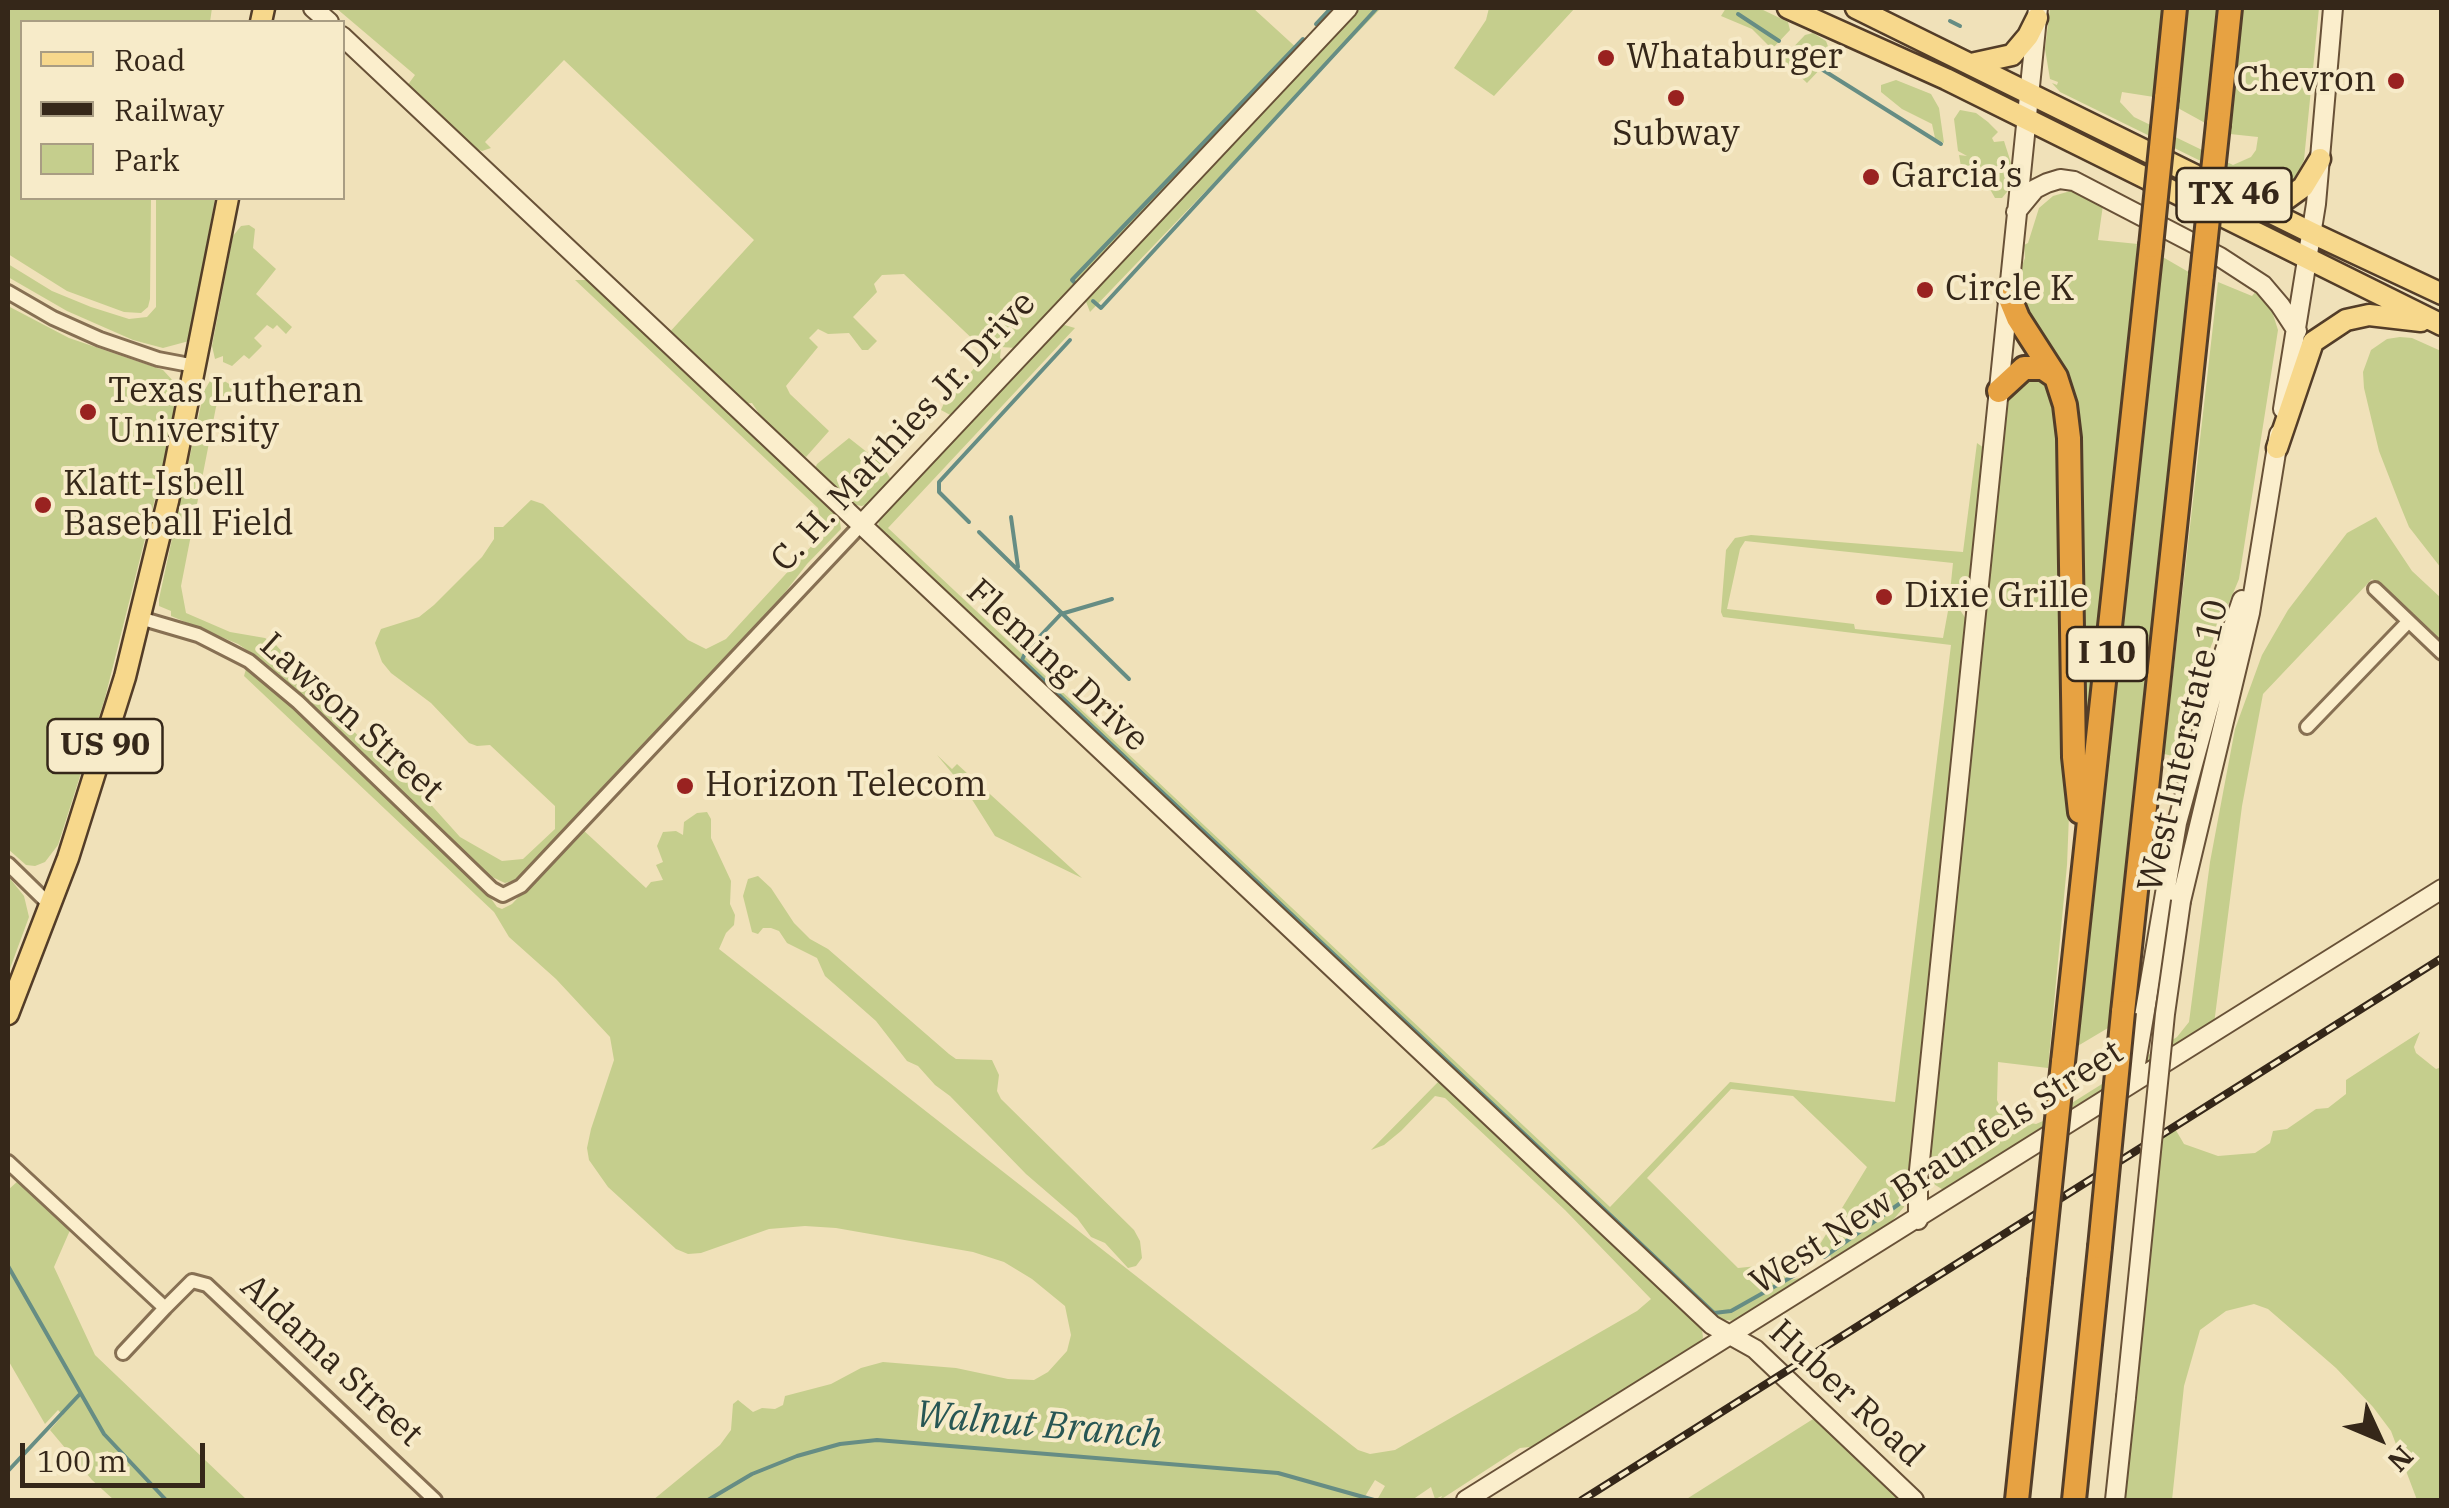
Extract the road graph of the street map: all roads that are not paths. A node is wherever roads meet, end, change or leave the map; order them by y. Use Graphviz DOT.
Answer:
graph roads {
  1 [pos="1348,8"];
  2 [pos="1788,8"];
  3 [pos="1856,8"];
  4 [pos="2175,8"];
  5 [pos="2230,8"];
  6 [pos="2333,8"];
  7 [pos="2038,13"];
  8 [pos="345,39"];
  9 [pos="1972,64"];
  10 [pos="2028,93"];
  11 [pos="2025,119"];
  12 [pos="2320,159"];
  13 [pos="228,200"];
  14 [pos="2258,207"];
  15 [pos="2016,212"];
  16 [pos="2312,234"];
  17 [pos="2309,260"];
  18 [pos="8,292"];
  19 [pos="2442,294"];
  20 [pos="2009,296"];
  21 [pos="2439,324"];
  22 [pos="2297,332"];
  23 [pos="194,366"];
  24 [pos="2056,377"];
  25 [pos="1998,391"];
  26 [pos="2276,448"];
  27 [pos="860,526"];
  28 [pos="2259,552"];
  29 [pos="2375,589"];
  30 [pos="140,618"];
  31 [pos="2408,622"];
  32 [pos="2442,653"];
  33 [pos="2307,727"];
  34 [pos="2084,860"];
  35 [pos="8,864"];
  36 [pos="2442,889"];
  37 [pos="503,894"];
  38 [pos="51,906"];
  39 [pos="8,1014"];
  40 [pos="2133,1080"];
  41 [pos="8,1162"];
  42 [pos="1918,1220"];
  43 [pos="165,1308"];
  44 [pos="1733,1336"];
  45 [pos="123,1353"];
  46 [pos="435,1500"];
  47 [pos="1466,1500"];
  48 [pos="1914,1500"];
  49 [pos="2018,1500"];
  50 [pos="2074,1500"];
  51 [pos="2115,1500"];
  1 -- 27 [label="street, C. H. Matthies Jr. Drive"];
  2 -- 11 [label="main road, TX 46"];
  3 -- 9 [label="main road, TX 46"];
  4 -- 34 [label="highway, I 10, bridge"];
  5 -- 50 [label="highway, I 10, bridge"];
  6 -- 12 [label="street, West Interstate 10"];
  7 -- 9 [label="main road"];
  7 -- 10 [label="street"];
  8 -- 27 [label="street, Fleming Drive"];
  9 -- 10 [label="main road, TX 46"];
  10 -- 11 [label="street"];
  10 -- 14 [label="main road, TX 46"];
  11 -- 15 [label="street"];
  11 -- 17 [label="main road, TX 46"];
  12 -- 14 [label="main road"];
  12 -- 16 [label="street, West Interstate 10"];
  13 -- 23 [label="main road, US 90"];
  14 -- 16 [label="main road, TX 46"];
  15 -- 20 [label="street"];
  15 -- 22 [label="street"];
  16 -- 17 [label="street, West Interstate 10"];
  16 -- 19 [label="main road, TX 46"];
  17 -- 21 [label="main road, TX 46"];
  17 -- 22 [label="street, West Interstate 10"];
  18 -- 23 [label="street"];
  20 -- 24 [label="highway"];
  20 -- 25 [label="street"];
  21 -- 26 [label="main road"];
  22 -- 26 [label="street, West Interstate 10"];
  23 -- 30 [label="main road, US 90"];
  24 -- 25 [label="highway"];
  24 -- 34 [label="highway"];
  25 -- 42 [label="street"];
  26 -- 28 [label="street, West Interstate 10"];
  27 -- 37 [label="street, C. H. Matthies Jr. Drive"];
  27 -- 44 [label="street, Fleming Drive"];
  28 -- 40 [label="street"];
  28 -- 51 [label="street, West Interstate 10, bridge"];
  29 -- 31 [label="street"];
  30 -- 37 [label="street, Lawson Street"];
  30 -- 38 [label="main road, US 90"];
  31 -- 32 [label="street"];
  31 -- 33 [label="street"];
  34 -- 49 [label="highway, I 10, bridge"];
  35 -- 38 [label="street"];
  36 -- 40 [label="street, West New Braunfels Street"];
  38 -- 39 [label="main road, US 90"];
  40 -- 42 [label="street, West New Braunfels Street"];
  41 -- 43 [label="street"];
  42 -- 44 [label="street, West New Braunfels Street"];
  43 -- 45 [label="street"];
  43 -- 46 [label="street, Aldama Street"];
  44 -- 47 [label="street, West New Braunfels Street"];
  44 -- 48 [label="street, Huber Road"];
}
